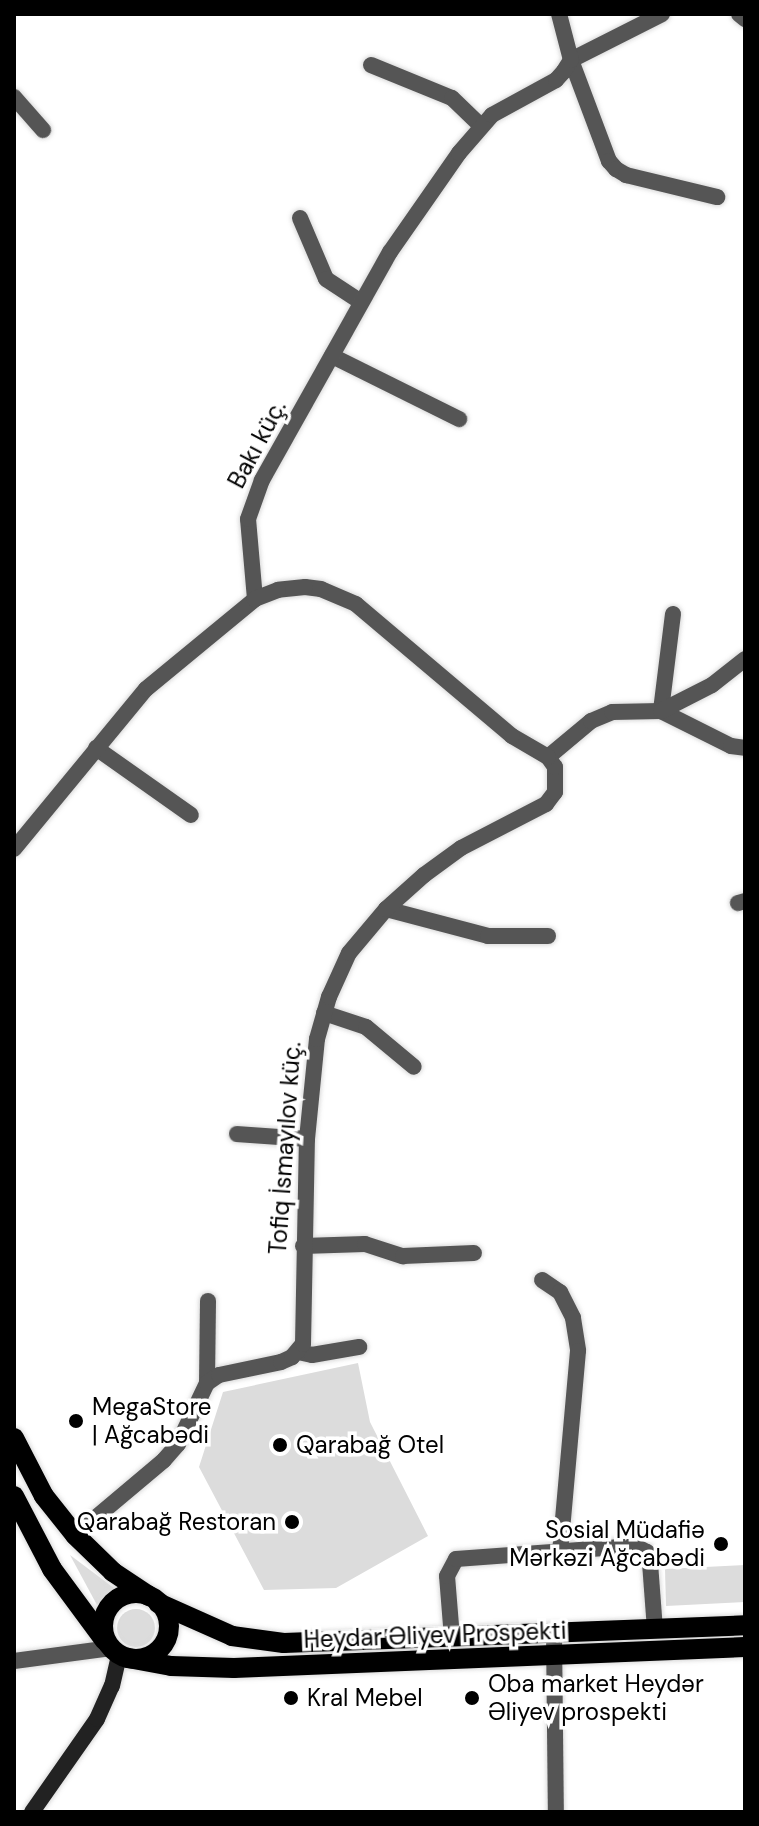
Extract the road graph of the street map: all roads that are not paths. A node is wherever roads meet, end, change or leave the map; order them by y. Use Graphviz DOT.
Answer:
graph roads {
  1 [pos="559,14"];
  2 [pos="662,14"];
  3 [pos="739,14"];
  4 [pos="745,19"];
  5 [pos="571,60"];
  6 [pos="371,65"];
  7 [pos="14,97"];
  8 [pos="481,126"];
  9 [pos="43,130"];
  10 [pos="717,197"];
  11 [pos="300,218"];
  12 [pos="361,302"];
  13 [pos="332,356"];
  14 [pos="459,419"];
  15 [pos="255,599"];
  16 [pos="673,614"];
  17 [pos="745,659"];
  18 [pos="661,711"];
  19 [pos="96,748"];
  20 [pos="745,748"];
  21 [pos="548,757"];
  22 [pos="191,815"];
  23 [pos="16,842"];
  24 [pos="386,909"];
  25 [pos="548,936"];
  26 [pos="324,1013"];
  27 [pos="414,1067"];
  28 [pos="237,1134"];
  29 [pos="307,1139"];
  30 [pos="303,1246"];
  31 [pos="474,1253"];
  32 [pos="542,1280"];
  33 [pos="208,1301"];
  34 [pos="359,1347"];
  35 [pos="298,1352"];
  36 [pos="207,1383"];
  37 [pos="14,1438"];
  38 [pos="14,1496"];
  39 [pos="75,1535"];
  40 [pos="560,1551"];
  41 [pos="154,1600"];
  42 [pos="745,1625"];
  43 [pos="655,1629"];
  44 [pos="554,1633"];
  45 [pos="452,1638"];
  46 [pos="745,1647"];
  47 [pos="119,1654"];
  48 [pos="554,1656"];
  49 [pos="14,1661"];
  50 [pos="32,1812"];
  51 [pos="556,1812"];
  1 -- 5 [label="street"];
  2 -- 5 [label="street, Bakı küç."];
  3 -- 4 [label="street"];
  5 -- 8 [label="street, Bakı küç."];
  5 -- 10 [label="street"];
  6 -- 8 [label="street"];
  7 -- 9 [label="street"];
  8 -- 12 [label="street, Bakı küç."];
  11 -- 12 [label="street"];
  12 -- 13 [label="street, Bakı küç."];
  13 -- 14 [label="street"];
  13 -- 15 [label="street, Bakı küç."];
  15 -- 19 [label="street"];
  15 -- 21 [label="street"];
  16 -- 18 [label="street"];
  17 -- 18 [label="street"];
  18 -- 20 [label="street"];
  18 -- 21 [label="street"];
  19 -- 22 [label="street"];
  19 -- 23 [label="street"];
  21 -- 24 [label="street, Tofiq İsmayılov küç."];
  24 -- 25 [label="street"];
  24 -- 26 [label="street, Tofiq İsmayılov küç."];
  26 -- 27 [label="street"];
  26 -- 29 [label="street, Tofiq İsmayılov küç."];
  28 -- 29 [label="street"];
  29 -- 30 [label="street, Tofiq İsmayılov küç."];
  30 -- 31 [label="street"];
  30 -- 35 [label="street, Tofiq İsmayılov küç."];
  32 -- 40 [label="street"];
  33 -- 36 [label="street"];
  34 -- 35 [label="street"];
  35 -- 36 [label="street"];
  36 -- 39 [label="street"];
  37 -- 39 [label="main road"];
  38 -- 47 [label="main road"];
  39 -- 41 [label="main road"];
  40 -- 43 [label="street"];
  40 -- 45 [label="street"];
  41 -- 45 [label="main road"];
  41 -- 47 [label="main road"];
  41 -- 47 [label="main road"];
  42 -- 43 [label="main road"];
  43 -- 44 [label="main road"];
  44 -- 45 [label="main road"];
  44 -- 48 [label="street"];
  46 -- 48 [label="main road, Heydar Əliyev Prospekti"];
  47 -- 48 [label="main road, Heydar Əliyev Prospekti"];
  47 -- 49 [label="street"];
  47 -- 50 [label="street"];
  48 -- 51 [label="street"];
}
